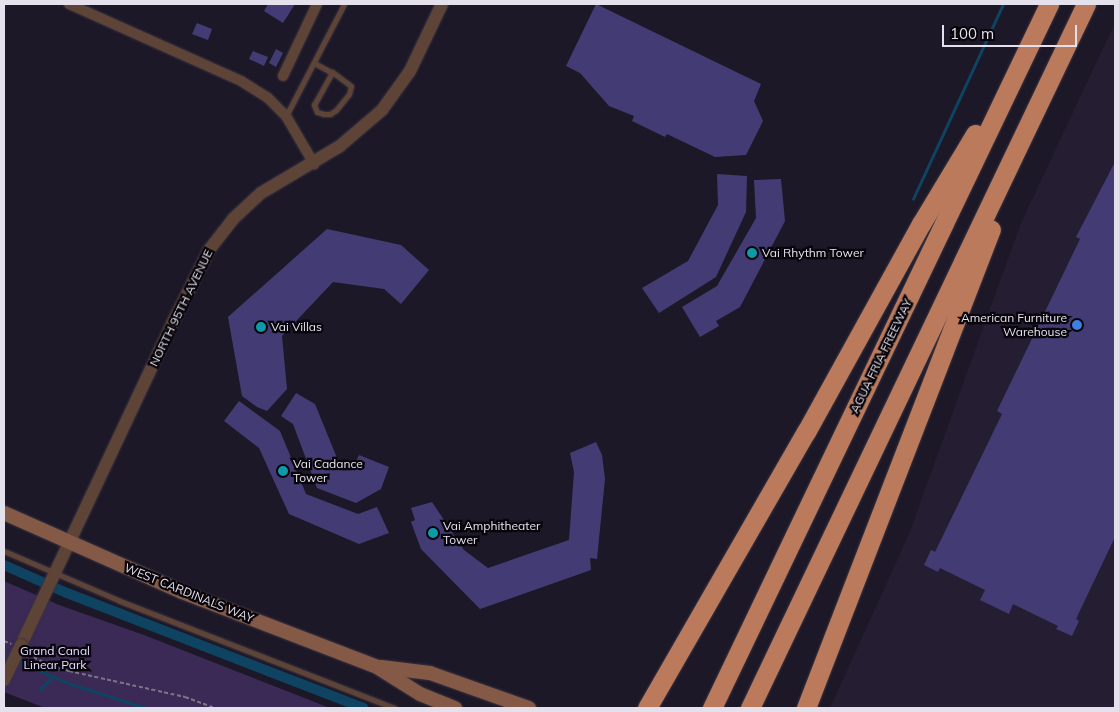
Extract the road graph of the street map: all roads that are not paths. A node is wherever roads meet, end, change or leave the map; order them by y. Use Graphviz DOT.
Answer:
graph roads {
  1 [pos="69,4"];
  2 [pos="317,4"];
  3 [pos="344,4"];
  4 [pos="442,4"];
  5 [pos="1048,4"];
  6 [pos="1086,4"];
  7 [pos="1026,50"];
  8 [pos="314,63"];
  9 [pos="1058,64"];
  10 [pos="332,72"];
  11 [pos="283,76"];
  12 [pos="286,116"];
  13 [pos="314,164"];
  14 [pos="4,513"];
  15 [pos="70,542"];
  16 [pos="4,551"];
  17 [pos="54,574"];
  18 [pos="378,667"];
  19 [pos="4,680"];
  20 [pos="395,708"];
  21 [pos="455,708"];
  22 [pos="529,708"];
  23 [pos="647,708"];
  24 [pos="712,708"];
  25 [pos="750,708"];
  26 [pos="806,708"];
  1 -- 12 [label="street"];
  2 -- 11 [label="street"];
  3 -- 8 [label="lane"];
  4 -- 13 [label="street, NORTH 95TH AVENUE"];
  5 -- 7 [label="highway, AGUA FRIA FREEWAY"];
  6 -- 9 [label="highway"];
  7 -- 23 [label="highway"];
  7 -- 24 [label="highway, AGUA FRIA FREEWAY"];
  8 -- 10 [label="lane"];
  8 -- 12 [label="lane"];
  9 -- 25 [label="highway"];
  9 -- 26 [label="highway"];
  10 -- 10 [label="lane"];
  12 -- 13 [label="street"];
  13 -- 15 [label="street, NORTH 95TH AVENUE"];
  14 -- 15 [label="main road, WEST CARDINALS WAY"];
  15 -- 17 [label="street, NORTH 95TH AVENUE"];
  15 -- 18 [label="main road, WEST CARDINALS WAY"];
  16 -- 17 [label="lane"];
  17 -- 19 [label="street, NORTH 95TH AVENUE, bridge"];
  17 -- 20 [label="lane"];
  18 -- 21 [label="main road, WEST CARDINALS WAY"];
  18 -- 22 [label="main road, WEST CARDINALS WAY"];
}
